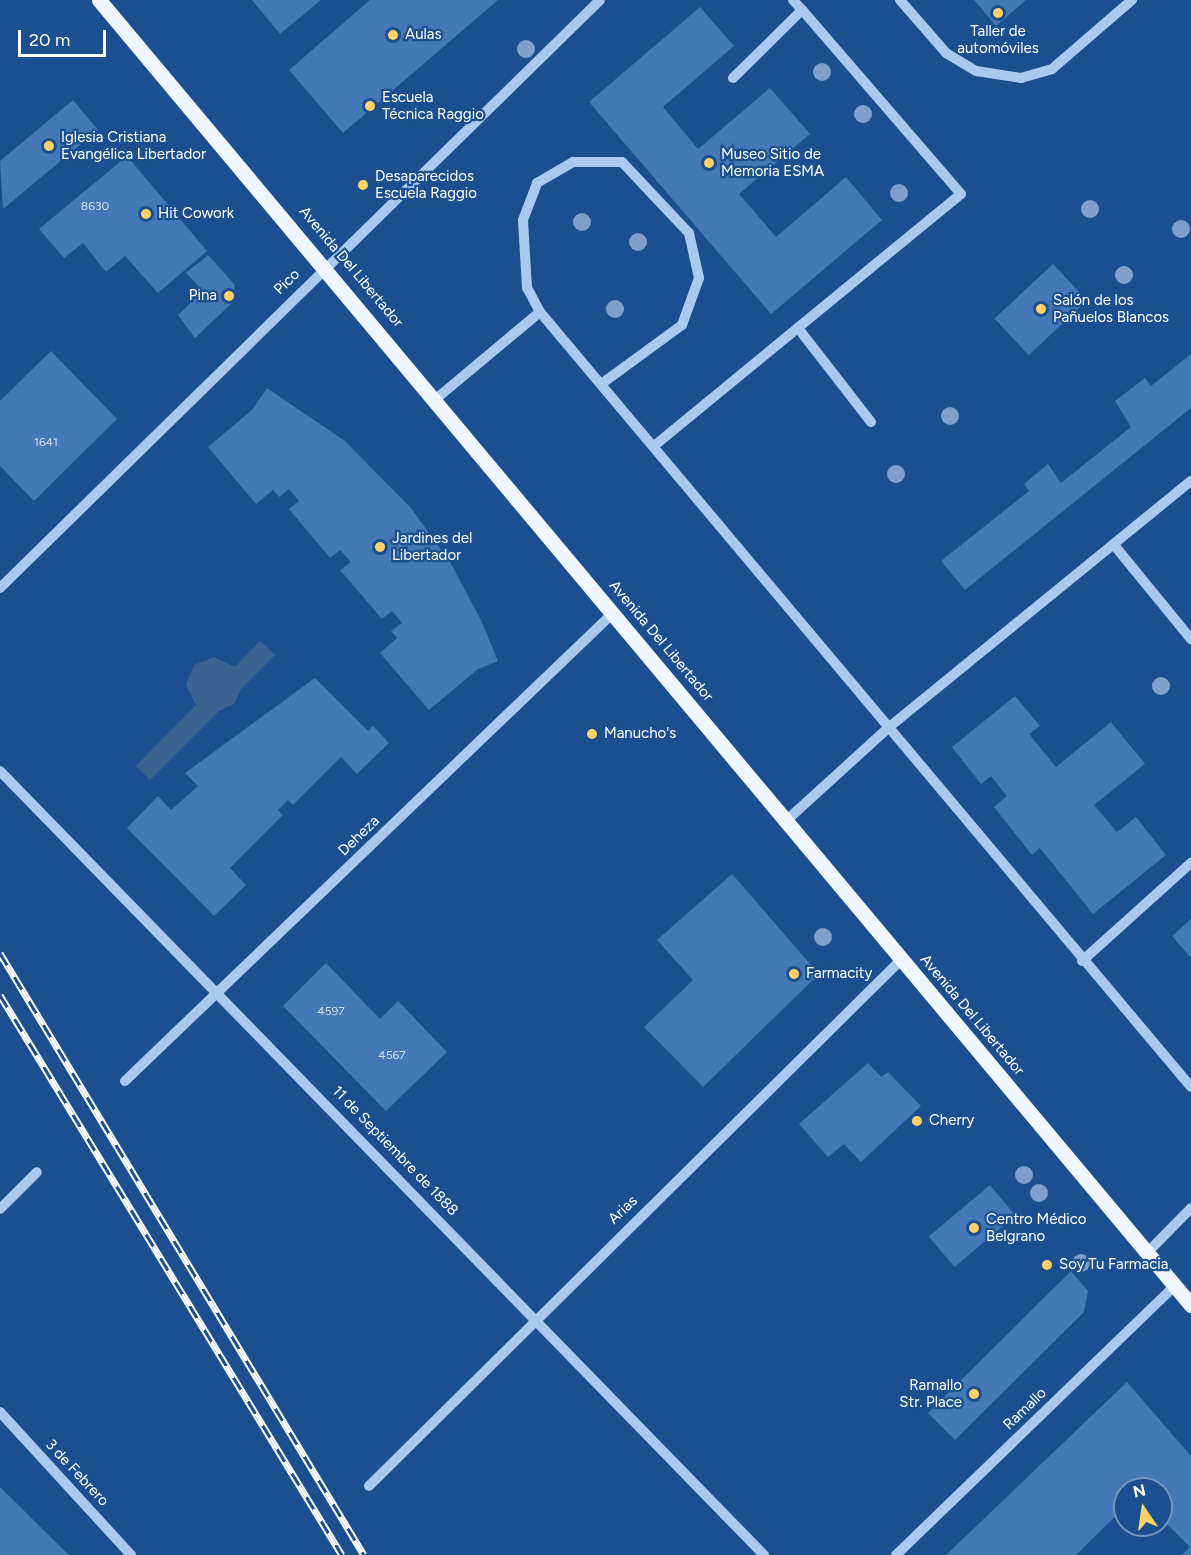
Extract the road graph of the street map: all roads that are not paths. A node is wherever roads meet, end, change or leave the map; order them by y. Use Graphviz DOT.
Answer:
graph roads {
  1 [pos="600,0"];
  2 [pos="793,0"];
  3 [pos="900,0"];
  4 [pos="1132,0"];
  5 [pos="101,1"];
  6 [pos="802,10"];
  7 [pos="733,78"];
  8 [pos="326,265"];
  9 [pos="540,312"];
  10 [pos="798,328"];
  11 [pos="601,384"];
  12 [pos="436,399"];
  13 [pos="871,422"];
  14 [pos="654,447"];
  15 [pos="1191,482"];
  16 [pos="1113,544"];
  17 [pos="0,588"];
  18 [pos="614,613"];
  19 [pos="1191,639"];
  20 [pos="888,728"];
  21 [pos="0,771"];
  22 [pos="787,820"];
  23 [pos="1191,863"];
  24 [pos="902,959"];
  25 [pos="1082,961"];
  26 [pos="219,992"];
  27 [pos="126,1080"];
  28 [pos="1191,1087"];
  29 [pos="37,1172"];
  30 [pos="1191,1208"];
  31 [pos="0,1209"];
  32 [pos="1147,1253"];
  33 [pos="1175,1286"];
  34 [pos="1191,1305"];
  35 [pos="535,1317"];
  36 [pos="0,1412"];
  37 [pos="369,1486"];
  38 [pos="131,1555"];
  39 [pos="764,1555"];
  40 [pos="896,1555"];
  1 -- 8 [label="street, Pico"];
  2 -- 6 [label="street"];
  3 -- 4 [label="street"];
  5 -- 8 [label="main road, Avenida Del Libertador"];
  6 -- 7 [label="street"];
  6 -- 10 [label="street"];
  8 -- 12 [label="main road, Avenida Del Libertador"];
  8 -- 17 [label="street, Pico"];
  9 -- 11 [label="street"];
  9 -- 11 [label="street"];
  9 -- 12 [label="street"];
  10 -- 13 [label="street"];
  10 -- 14 [label="street"];
  11 -- 14 [label="street"];
  12 -- 18 [label="main road, Avenida Del Libertador"];
  14 -- 20 [label="street"];
  15 -- 16 [label="street"];
  16 -- 19 [label="street"];
  16 -- 20 [label="street"];
  18 -- 22 [label="main road, Avenida Del Libertador"];
  18 -- 26 [label="street, Deheza"];
  20 -- 22 [label="street"];
  20 -- 25 [label="street"];
  21 -- 26 [label="street, 11 de Septiembre de 1888"];
  22 -- 24 [label="main road, Avenida Del Libertador"];
  23 -- 25 [label="street"];
  24 -- 32 [label="main road, Avenida Del Libertador"];
  24 -- 35 [label="street, Arias"];
  25 -- 28 [label="street"];
  26 -- 27 [label="street, Deheza"];
  26 -- 35 [label="street, 11 de Septiembre de 1888"];
  29 -- 31 [label="street"];
  30 -- 32 [label="street"];
  32 -- 33 [label="main road, Avenida Del Libertador"];
  33 -- 34 [label="main road, Avenida Del Libertador"];
  33 -- 40 [label="street, Ramallo"];
  35 -- 37 [label="street, Arias"];
  35 -- 39 [label="street, 11 de Septiembre de 1888"];
  36 -- 38 [label="street, 3 de Febrero"];
}
